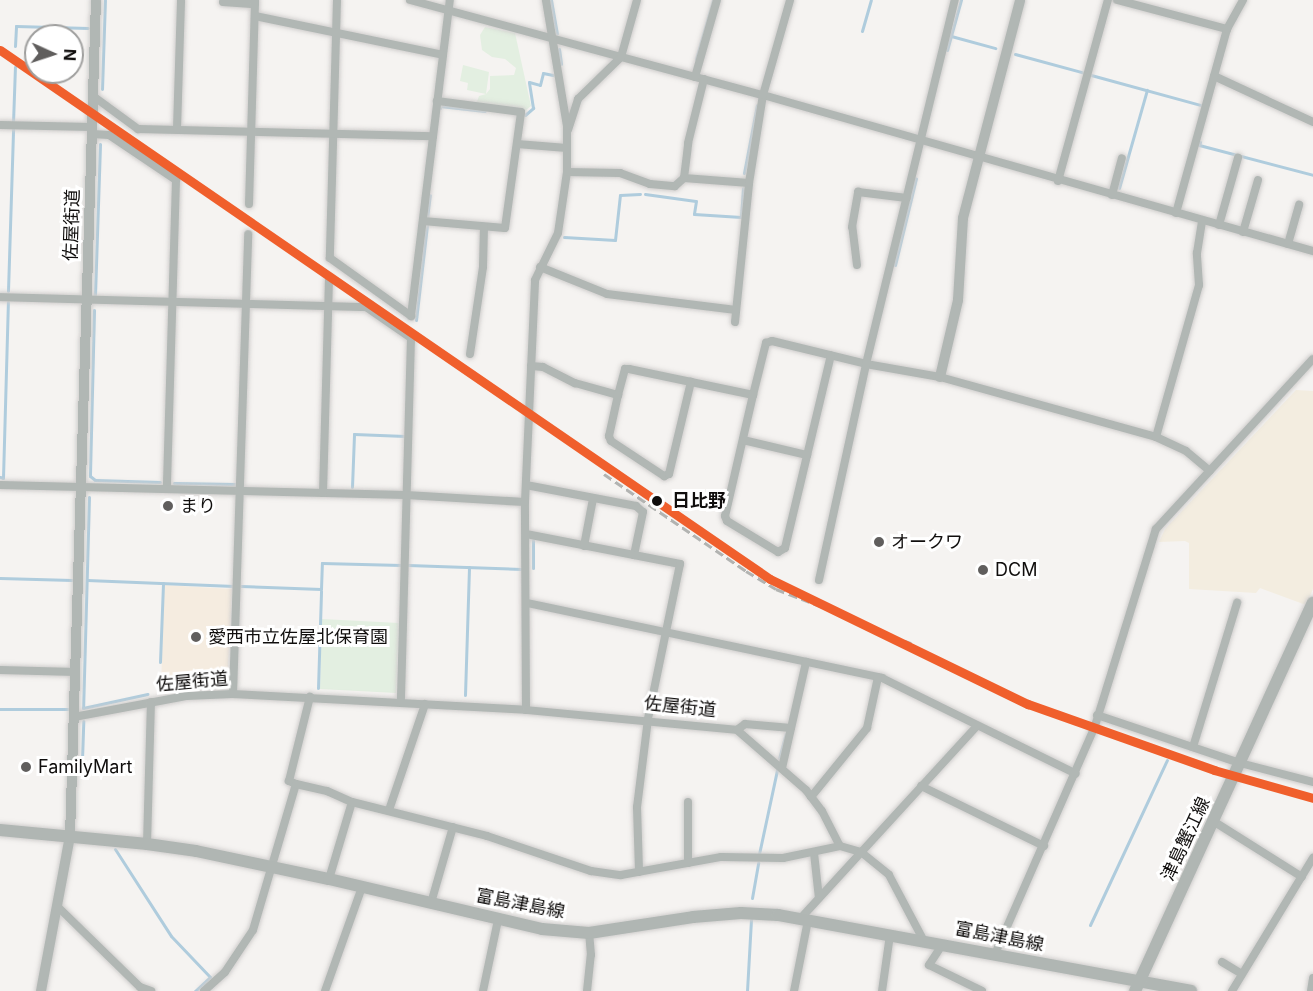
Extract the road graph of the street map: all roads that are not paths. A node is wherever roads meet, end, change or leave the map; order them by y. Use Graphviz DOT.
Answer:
graph roads {
  1 [pos="96,0"];
  2 [pos="181,0"];
  3 [pos="337,0"];
  4 [pos="410,0"];
  5 [pos="450,0"];
  6 [pos="546,0"];
  7 [pos="637,0"];
  8 [pos="717,0"];
  9 [pos="790,0"];
  10 [pos="955,0"];
  11 [pos="1020,0"];
  12 [pos="1108,0"];
  13 [pos="1117,0"];
  14 [pos="1243,0"];
  15 [pos="223,2"];
  16 [pos="255,2"];
  17 [pos="449,11"];
  18 [pos="255,16"];
  19 [pos="1227,29"];
  20 [pos="336,33"];
  21 [pos="553,38"];
  22 [pos="443,56"];
  23 [pos="621,57"];
  24 [pos="1214,76"];
  25 [pos="700,78"];
  26 [pos="763,95"];
  27 [pos="93,96"];
  28 [pos="437,101"];
  29 [pos="1313,122"];
  30 [pos="0,125"];
  31 [pos="177,129"];
  32 [pos="567,130"];
  33 [pos="92,131"];
  34 [pos="251,132"];
  35 [pos="333,134"];
  36 [pos="433,136"];
  37 [pos="918,140"];
  38 [pos="517,144"];
  39 [pos="567,148"];
  40 [pos="978,158"];
  41 [pos="1122,158"];
  42 [pos="1238,158"];
  43 [pos="567,172"];
  44 [pos="684,178"];
  45 [pos="1258,180"];
  46 [pos="1058,181"];
  47 [pos="749,183"];
  48 [pos="1112,195"];
  49 [pos="907,198"];
  50 [pos="249,204"];
  51 [pos="1299,205"];
  52 [pos="1176,213"];
  53 [pos="423,221"];
  54 [pos="1202,221"];
  55 [pos="1219,225"];
  56 [pos="484,227"];
  57 [pos="1244,232"];
  58 [pos="249,234"];
  59 [pos="1288,244"];
  60 [pos="1313,251"];
  61 [pos="857,266"];
  62 [pos="540,267"];
  63 [pos="329,279"];
  64 [pos="0,297"];
  65 [pos="86,300"];
  66 [pos="173,302"];
  67 [pos="247,304"];
  68 [pos="328,306"];
  69 [pos="736,310"];
  70 [pos="735,322"];
  71 [pos="470,354"];
  72 [pos="831,355"];
  73 [pos="1313,359"];
  74 [pos="866,364"];
  75 [pos="531,366"];
  76 [pos="940,377"];
  77 [pos="691,382"];
  78 [pos="618,395"];
  79 [pos="753,395"];
  80 [pos="1156,437"];
  81 [pos="742,441"];
  82 [pos="807,455"];
  83 [pos="1210,471"];
  84 [pos="0,485"];
  85 [pos="526,485"];
  86 [pos="81,487"];
  87 [pos="167,489"];
  88 [pos="241,491"];
  89 [pos="323,493"];
  90 [pos="406,495"];
  91 [pos="593,499"];
  92 [pos="525,502"];
  93 [pos="526,534"];
  94 [pos="584,546"];
  95 [pos="634,555"];
  96 [pos="819,580"];
  97 [pos="527,603"];
  98 [pos="1237,603"];
  99 [pos="1313,603"];
  100 [pos="665,633"];
  101 [pos="806,662"];
  102 [pos="0,670"];
  103 [pos="76,672"];
  104 [pos="878,677"];
  105 [pos="233,694"];
  106 [pos="310,697"];
  107 [pos="151,702"];
  108 [pos="401,702"];
  109 [pos="426,704"];
  110 [pos="526,710"];
  111 [pos="1097,715"];
  112 [pos="75,717"];
  113 [pos="648,719"];
  114 [pos="977,726"];
  115 [pos="791,728"];
  116 [pos="737,730"];
  117 [pos="1193,747"];
  118 [pos="1240,763"];
  119 [pos="782,768"];
  120 [pos="1076,774"];
  121 [pos="1313,782"];
  122 [pos="296,784"];
  123 [pos="921,786"];
  124 [pos="811,797"];
  125 [pos="352,802"];
  126 [pos="688,802"];
  127 [pos="390,810"];
  128 [pos="1213,821"];
  129 [pos="453,827"];
  130 [pos="0,830"];
  131 [pos="70,836"];
  132 [pos="147,844"];
  133 [pos="840,846"];
  134 [pos="1044,846"];
  135 [pos="861,852"];
  136 [pos="814,853"];
  137 [pos="1313,858"];
  138 [pos="688,863"];
  139 [pos="271,867"];
  140 [pos="639,872"];
  141 [pos="1302,877"];
  142 [pos="329,879"];
  143 [pos="362,887"];
  144 [pos="819,898"];
  145 [pos="431,903"];
  146 [pos="58,907"];
  147 [pos="498,920"];
  148 [pos="804,920"];
  149 [pos="590,933"];
  150 [pos="890,935"];
  151 [pos="924,941"];
  152 [pos="942,945"];
  153 [pos="995,954"];
  154 [pos="1222,962"];
  155 [pos="1242,974"];
  156 [pos="1313,978"];
  157 [pos="1138,986"];
  158 [pos="138,989"];
  159 [pos="41,991"];
  160 [pos="152,991"];
  161 [pos="204,991"];
  162 [pos="325,991"];
  163 [pos="483,991"];
  164 [pos="587,991"];
  165 [pos="794,991"];
  166 [pos="882,991"];
  167 [pos="982,991"];
  168 [pos="1191,991"];
  169 [pos="1232,991"];
  170 [pos="1311,991"];
  1 -- 27 [label="street, 佐屋街道"];
  2 -- 31 [label="street"];
  3 -- 20 [label="street"];
  4 -- 17 [label="street"];
  5 -- 17 [label="street"];
  6 -- 21 [label="street"];
  7 -- 23 [label="street"];
  8 -- 25 [label="street"];
  9 -- 26 [label="street"];
  10 -- 37 [label="street"];
  11 -- 40 [label="street"];
  12 -- 46 [label="street"];
  13 -- 19 [label="street"];
  14 -- 19 [label="street"];
  15 -- 16 [label="street"];
  16 -- 18 [label="street"];
  17 -- 21 [label="street"];
  17 -- 22 [label="street"];
  18 -- 20 [label="street"];
  18 -- 34 [label="street"];
  19 -- 24 [label="street"];
  20 -- 22 [label="street"];
  20 -- 35 [label="street"];
  21 -- 23 [label="street"];
  21 -- 32 [label="street"];
  22 -- 28 [label="street"];
  23 -- 25 [label="street"];
  23 -- 32 [label="street"];
  24 -- 29 [label="street"];
  24 -- 52 [label="street"];
  25 -- 26 [label="street"];
  25 -- 44 [label="street"];
  26 -- 37 [label="street"];
  26 -- 47 [label="street"];
  27 -- 31 [label="street"];
  27 -- 33 [label="street, 佐屋街道"];
  28 -- 36 [label="street"];
  28 -- 38 [label="street"];
  30 -- 33 [label="street"];
  31 -- 34 [label="street"];
  32 -- 39 [label="street"];
  33 -- 65 [label="street, 佐屋街道"];
  33 -- 66 [label="street"];
  34 -- 35 [label="street"];
  34 -- 50 [label="street"];
  35 -- 36 [label="street"];
  35 -- 53 [label="street"];
  36 -- 53 [label="street"];
  37 -- 40 [label="street"];
  37 -- 49 [label="street"];
  38 -- 39 [label="street"];
  38 -- 56 [label="street"];
  39 -- 43 [label="street"];
  40 -- 46 [label="street"];
  40 -- 76 [label="street"];
  41 -- 48 [label="street"];
  42 -- 55 [label="street"];
  43 -- 44 [label="street"];
  43 -- 62 [label="street"];
  44 -- 47 [label="street"];
  45 -- 57 [label="street"];
  46 -- 48 [label="street"];
  47 -- 69 [label="street"];
  48 -- 52 [label="street"];
  49 -- 61 [label="street"];
  49 -- 74 [label="street"];
  51 -- 59 [label="street"];
  52 -- 54 [label="street"];
  53 -- 56 [label="street"];
  54 -- 55 [label="street"];
  54 -- 80 [label="street"];
  55 -- 57 [label="street"];
  56 -- 71 [label="street"];
  57 -- 59 [label="street"];
  58 -- 67 [label="street"];
  59 -- 60 [label="street"];
  62 -- 69 [label="street"];
  62 -- 75 [label="street"];
  63 -- 68 [label="street"];
  64 -- 65 [label="street"];
  65 -- 66 [label="street"];
  65 -- 86 [label="street, 佐屋街道"];
  66 -- 67 [label="street"];
  66 -- 87 [label="street"];
  67 -- 68 [label="street"];
  67 -- 88 [label="street"];
  68 -- 89 [label="street"];
  68 -- 90 [label="street"];
  69 -- 70 [label="street"];
  72 -- 74 [label="street"];
  72 -- 79 [label="street"];
  72 -- 82 [label="street"];
  73 -- 83 [label="street"];
  74 -- 76 [label="street"];
  74 -- 96 [label="street"];
  75 -- 78 [label="street"];
  75 -- 85 [label="street"];
  76 -- 80 [label="street"];
  77 -- 78 [label="street"];
  77 -- 78 [label="street"];
  77 -- 79 [label="street"];
  79 -- 81 [label="street"];
  80 -- 83 [label="street"];
  81 -- 82 [label="street"];
  81 -- 82 [label="street"];
  83 -- 111 [label="street"];
  84 -- 86 [label="street"];
  85 -- 91 [label="street"];
  85 -- 92 [label="street"];
  86 -- 87 [label="street"];
  86 -- 103 [label="street, 佐屋街道"];
  87 -- 88 [label="street"];
  88 -- 89 [label="street"];
  88 -- 105 [label="street"];
  89 -- 90 [label="street"];
  90 -- 92 [label="street"];
  90 -- 108 [label="street"];
  91 -- 94 [label="street"];
  91 -- 95 [label="street"];
  92 -- 93 [label="street"];
  93 -- 94 [label="street"];
  93 -- 97 [label="street"];
  94 -- 95 [label="street"];
  95 -- 100 [label="street"];
  97 -- 100 [label="street"];
  97 -- 110 [label="street"];
  98 -- 117 [label="street"];
  99 -- 118 [label="main road, 津島蟹江線"];
  100 -- 101 [label="street"];
  100 -- 113 [label="street"];
  101 -- 104 [label="street"];
  101 -- 115 [label="street"];
  102 -- 103 [label="street"];
  103 -- 112 [label="street, 佐屋街道"];
  104 -- 114 [label="street"];
  104 -- 124 [label="street"];
  105 -- 106 [label="street, 佐屋街道"];
  105 -- 107 [label="street, 佐屋街道"];
  106 -- 108 [label="street, 佐屋街道"];
  106 -- 122 [label="street"];
  107 -- 112 [label="street, 佐屋街道"];
  107 -- 132 [label="street"];
  108 -- 109 [label="street, 佐屋街道"];
  109 -- 110 [label="street, 佐屋街道"];
  109 -- 127 [label="street"];
  110 -- 113 [label="street, 佐屋街道"];
  111 -- 117 [label="street"];
  111 -- 120 [label="street"];
  112 -- 131 [label="street"];
  113 -- 116 [label="street, 佐屋街道"];
  113 -- 140 [label="street"];
  114 -- 120 [label="street"];
  114 -- 123 [label="street"];
  115 -- 116 [label="street"];
  115 -- 119 [label="street"];
  116 -- 119 [label="street, 佐屋街道"];
  117 -- 118 [label="street"];
  118 -- 121 [label="street"];
  118 -- 128 [label="main road, 津島蟹江線"];
  119 -- 124 [label="street, 佐屋街道"];
  120 -- 134 [label="street"];
  122 -- 125 [label="street"];
  122 -- 139 [label="street"];
  123 -- 134 [label="street"];
  123 -- 135 [label="street"];
  124 -- 133 [label="street, 佐屋街道"];
  125 -- 127 [label="street"];
  125 -- 142 [label="street"];
  126 -- 138 [label="street"];
  127 -- 129 [label="street"];
  128 -- 141 [label="street"];
  128 -- 157 [label="main road, 津島蟹江線"];
  129 -- 140 [label="street"];
  129 -- 145 [label="street"];
  130 -- 131 [label="main road, 富島津島線"];
  131 -- 132 [label="main road, 富島津島線"];
  131 -- 146 [label="street"];
  132 -- 139 [label="main road, 富島津島線"];
  133 -- 135 [label="street"];
  133 -- 136 [label="street"];
  134 -- 153 [label="street"];
  135 -- 144 [label="street"];
  135 -- 151 [label="street"];
  136 -- 138 [label="street"];
  136 -- 144 [label="street"];
  137 -- 141 [label="street"];
  138 -- 140 [label="street"];
  139 -- 142 [label="main road, 富島津島線"];
  139 -- 161 [label="street"];
  141 -- 155 [label="street"];
  142 -- 143 [label="main road, 富島津島線"];
  143 -- 145 [label="main road, 富島津島線"];
  143 -- 162 [label="street"];
  144 -- 148 [label="street"];
  145 -- 147 [label="main road, 富島津島線"];
  146 -- 158 [label="street"];
  146 -- 159 [label="street"];
  147 -- 149 [label="main road, 富島津島線"];
  147 -- 163 [label="street"];
  148 -- 149 [label="main road, 富島津島線"];
  148 -- 150 [label="main road, 富島津島線"];
  148 -- 165 [label="street"];
  149 -- 164 [label="street"];
  150 -- 151 [label="main road, 富島津島線"];
  150 -- 166 [label="street"];
  151 -- 152 [label="main road, 富島津島線"];
  152 -- 153 [label="main road, 富島津島線"];
  152 -- 167 [label="street"];
  153 -- 157 [label="main road, 富島津島線"];
  154 -- 155 [label="street"];
  155 -- 169 [label="street"];
  156 -- 170 [label="street"];
  157 -- 168 [label="main road, 富島津島線"];
  158 -- 160 [label="street"];
}
